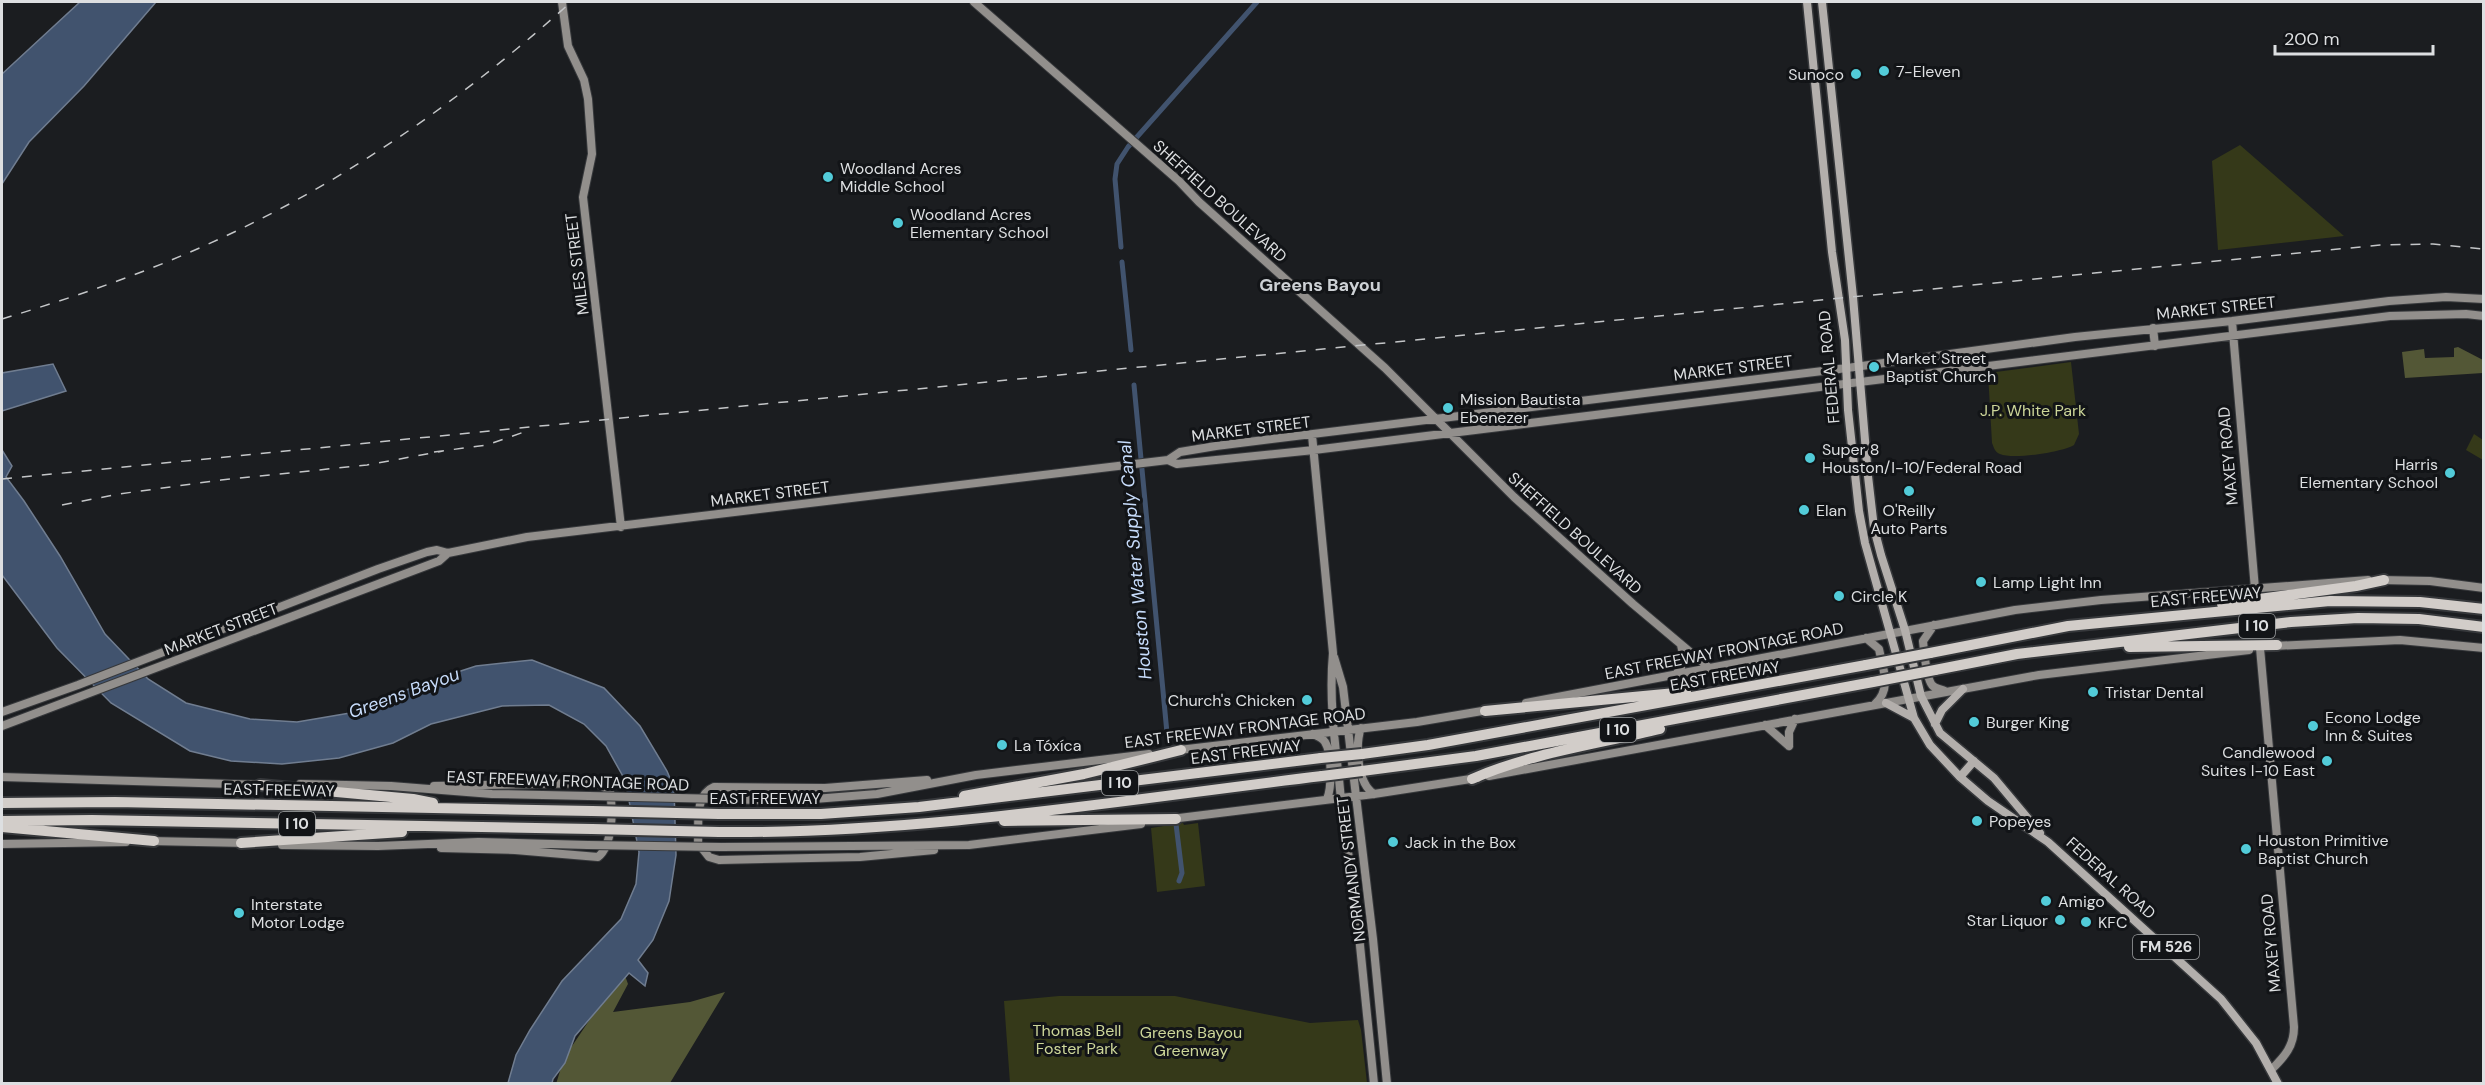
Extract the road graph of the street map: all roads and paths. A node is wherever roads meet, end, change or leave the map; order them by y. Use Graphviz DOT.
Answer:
graph roads {
  1 [pos="562,2"];
  2 [pos="974,2"];
  3 [pos="1807,2"];
  4 [pos="1822,2"];
  5 [pos="1841,182"];
  6 [pos="1825,184"];
  7 [pos="1848,250"];
  8 [pos="1832,252"];
  9 [pos="2484,299"];
  10 [pos="2302,312"];
  11 [pos="2484,316"];
  12 [pos="2232,321"];
  13 [pos="2303,327"];
  14 [pos="2153,328"];
  15 [pos="2233,336"];
  16 [pos="2155,346"];
  17 [pos="1859,367"];
  18 [pos="1847,368"];
  19 [pos="1847,383"];
  20 [pos="1860,383"];
  21 [pos="1435,419"];
  22 [pos="1448,432"];
  23 [pos="1312,435"];
  24 [pos="1314,450"];
  25 [pos="1168,460"];
  26 [pos="621,527"];
  27 [pos="448,552"];
  28 [pos="2384,580"];
  29 [pos="2484,588"];
  30 [pos="2255,589"];
  31 [pos="2484,609"];
  32 [pos="2160,616"];
  33 [pos="256,617"];
  34 [pos="1934,625"];
  35 [pos="2484,627"];
  36 [pos="261,628"];
  37 [pos="1905,630"];
  38 [pos="1891,633"];
  39 [pos="1866,638"];
  40 [pos="1681,645"];
  41 [pos="2277,645"];
  42 [pos="2260,648"];
  43 [pos="2484,648"];
  44 [pos="2030,652"];
  45 [pos="1333,653"];
  46 [pos="1708,667"];
  47 [pos="1677,673"];
  48 [pos="1752,686"];
  49 [pos="1963,689"];
  50 [pos="1949,692"];
  51 [pos="1921,696"];
  52 [pos="1786,699"];
  53 [pos="1908,699"];
  54 [pos="1886,703"];
  55 [pos="1874,705"];
  56 [pos="1485,711"];
  57 [pos="2,712"];
  58 [pos="1914,718"];
  59 [pos="1795,719"];
  60 [pos="1935,724"];
  61 [pos="1765,725"];
  62 [pos="2,726"];
  63 [pos="1361,728"];
  64 [pos="1348,730"];
  65 [pos="1333,731"];
  66 [pos="1940,733"];
  67 [pos="1312,734"];
  68 [pos="1922,734"];
  69 [pos="1180,750"];
  70 [pos="1974,761"];
  71 [pos="976,775"];
  72 [pos="2,777"];
  73 [pos="1960,777"];
  74 [pos="1472,779"];
  75 [pos="260,784"];
  76 [pos="416,788"];
  77 [pos="1374,794"];
  78 [pos="1355,796"];
  79 [pos="1341,797"];
  80 [pos="1327,799"];
  81 [pos="2,803"];
  82 [pos="2016,803"];
  83 [pos="919,807"];
  84 [pos="460,809"];
  85 [pos="2006,813"];
  86 [pos="1176,819"];
  87 [pos="2,820"];
  88 [pos="962,820"];
  89 [pos="2,827"];
  90 [pos="464,827"];
  91 [pos="154,841"];
  92 [pos="2048,842"];
  93 [pos="241,843"];
  94 [pos="2,844"];
  95 [pos="421,845"];
  96 [pos="969,845"];
  97 [pos="2272,1070"];
  98 [pos="1374,1083"];
  99 [pos="1387,1083"];
  100 [pos="2278,1083"];
  1 -- 26 [label="main road, MILES STREET"];
  2 -- 21 [label="main road, SHEFFIELD BOULEVARD"];
  3 -- 6 [label="main road, FEDERAL ROAD"];
  4 -- 5 [label="main road, FEDERAL ROAD"];
  5 -- 6 [label="main road"];
  5 -- 7 [label="main road, FEDERAL ROAD"];
  6 -- 8 [label="main road, FEDERAL ROAD"];
  7 -- 8 [label="main road"];
  7 -- 17 [label="main road, FEDERAL ROAD"];
  8 -- 18 [label="main road, FEDERAL ROAD"];
  9 -- 10 [label="main road, MARKET STREET"];
  10 -- 12 [label="main road, MARKET STREET"];
  10 -- 13 [label="main road"];
  11 -- 13 [label="main road, MARKET STREET"];
  12 -- 14 [label="main road, MARKET STREET"];
  12 -- 15 [label="main road, MAXEY ROAD"];
  13 -- 15 [label="main road, MARKET STREET"];
  14 -- 16 [label="main road"];
  14 -- 17 [label="main road, MARKET STREET"];
  15 -- 16 [label="main road, MARKET STREET"];
  15 -- 30 [label="main road, MAXEY ROAD"];
  16 -- 20 [label="main road, MARKET STREET"];
  17 -- 18 [label="main road, MARKET STREET"];
  17 -- 20 [label="main road, FEDERAL ROAD"];
  18 -- 19 [label="main road, FEDERAL ROAD"];
  18 -- 21 [label="main road, MARKET STREET"];
  19 -- 20 [label="main road, MARKET STREET"];
  19 -- 22 [label="main road, MARKET STREET"];
  19 -- 38 [label="main road, FEDERAL ROAD"];
  20 -- 37 [label="main road, FEDERAL ROAD"];
  21 -- 22 [label="main road, SHEFFIELD BOULEVARD"];
  21 -- 23 [label="main road, MARKET STREET"];
  22 -- 24 [label="main road, MARKET STREET"];
  22 -- 40 [label="main road, SHEFFIELD BOULEVARD"];
  23 -- 24 [label="main road, NORMANDY STREET"];
  23 -- 25 [label="main road, MARKET STREET"];
  24 -- 25 [label="main road, MARKET STREET"];
  24 -- 45 [label="main road, NORMANDY STREET"];
  25 -- 26 [label="main road, MARKET STREET"];
  26 -- 27 [label="main road, MARKET STREET"];
  27 -- 33 [label="main road, MARKET STREET"];
  27 -- 36 [label="main road, MARKET STREET"];
  28 -- 29 [label="main road, EAST FREEWAY FRONTAGE ROAD"];
  28 -- 30 [label="main road, EAST FREEWAY FRONTAGE ROAD"];
  28 -- 32 [label="highway"];
  30 -- 34 [label="main road, EAST FREEWAY FRONTAGE ROAD"];
  31 -- 32 [label="highway, EAST FREEWAY / I 10"];
  32 -- 48 [label="highway, EAST FREEWAY / I 10, bridge"];
  33 -- 36 [label="main road"];
  33 -- 57 [label="main road, MARKET STREET"];
  34 -- 37 [label="main road, EAST FREEWAY FRONTAGE ROAD"];
  34 -- 50 [label="main road"];
  35 -- 44 [label="highway, EAST FREEWAY / I 10"];
  36 -- 62 [label="main road, MARKET STREET"];
  37 -- 38 [label="main road, EAST FREEWAY FRONTAGE ROAD"];
  37 -- 51 [label="main road, FEDERAL ROAD / FM 526"];
  38 -- 39 [label="main road, EAST FREEWAY FRONTAGE ROAD"];
  38 -- 53 [label="main road, FEDERAL ROAD / FM 526"];
  39 -- 46 [label="main road, EAST FREEWAY FRONTAGE ROAD"];
  39 -- 55 [label="main road"];
  40 -- 46 [label="main road, SHEFFIELD BOULEVARD"];
  40 -- 47 [label="main road"];
  41 -- 42 [label="main road"];
  41 -- 43 [label="main road"];
  41 -- 44 [label="highway"];
  42 -- 49 [label="main road"];
  42 -- 97 [label="main road, MAXEY ROAD"];
  44 -- 52 [label="highway, EAST FREEWAY / I 10, bridge"];
  45 -- 64 [label="main road, NORMANDY STREET"];
  45 -- 65 [label="main road, NORMANDY STREET"];
  46 -- 47 [label="main road, EAST FREEWAY FRONTAGE ROAD"];
  47 -- 56 [label="main road, EAST FREEWAY FRONTAGE ROAD"];
  48 -- 56 [label="highway"];
  48 -- 83 [label="highway, EAST FREEWAY / I 10, bridge"];
  49 -- 50 [label="main road"];
  49 -- 60 [label="main road"];
  50 -- 51 [label="main road"];
  51 -- 53 [label="main road"];
  51 -- 60 [label="main road, FEDERAL ROAD / FM 526"];
  52 -- 74 [label="highway"];
  52 -- 88 [label="highway, EAST FREEWAY / I 10, bridge"];
  53 -- 54 [label="main road"];
  53 -- 58 [label="main road, FEDERAL ROAD / FM 526"];
  54 -- 55 [label="main road"];
  54 -- 58 [label="main road"];
  55 -- 59 [label="main road"];
  56 -- 63 [label="main road, EAST FREEWAY FRONTAGE ROAD"];
  58 -- 68 [label="main road, FEDERAL ROAD / FM 526"];
  59 -- 61 [label="main road"];
  59 -- 61 [label="main road"];
  60 -- 66 [label="main road, FEDERAL ROAD / FM 526"];
  61 -- 74 [label="main road"];
  63 -- 64 [label="main road, EAST FREEWAY FRONTAGE ROAD"];
  63 -- 77 [label="main road"];
  64 -- 65 [label="main road, EAST FREEWAY FRONTAGE ROAD"];
  64 -- 78 [label="main road, NORMANDY STREET"];
  65 -- 67 [label="main road, EAST FREEWAY FRONTAGE ROAD"];
  65 -- 79 [label="main road, NORMANDY STREET"];
  66 -- 68 [label="main road"];
  66 -- 70 [label="main road, FEDERAL ROAD / FM 526"];
  67 -- 69 [label="main road, EAST FREEWAY FRONTAGE ROAD"];
  67 -- 80 [label="main road"];
  68 -- 73 [label="main road, FEDERAL ROAD / FM 526"];
  69 -- 71 [label="main road, EAST FREEWAY FRONTAGE ROAD"];
  69 -- 83 [label="highway"];
  70 -- 73 [label="main road"];
  70 -- 82 [label="main road, FEDERAL ROAD / FM 526"];
  71 -- 76 [label="main road, EAST FREEWAY FRONTAGE ROAD, bridge"];
  71 -- 96 [label="main road"];
  72 -- 75 [label="main road, EAST FREEWAY FRONTAGE ROAD"];
  73 -- 85 [label="main road, FEDERAL ROAD / FM 526"];
  74 -- 77 [label="main road"];
  75 -- 76 [label="main road, EAST FREEWAY FRONTAGE ROAD"];
  75 -- 84 [label="highway"];
  76 -- 95 [label="main road"];
  77 -- 78 [label="main road"];
  78 -- 79 [label="main road"];
  78 -- 99 [label="main road, NORMANDY STREET"];
  79 -- 80 [label="main road"];
  79 -- 98 [label="main road, NORMANDY STREET"];
  80 -- 86 [label="main road"];
  81 -- 84 [label="highway, EAST FREEWAY / I 10"];
  82 -- 85 [label="main road"];
  82 -- 92 [label="main road, FEDERAL ROAD / FM 526"];
  83 -- 84 [label="highway, EAST FREEWAY / I 10, bridge"];
  85 -- 92 [label="main road, FEDERAL ROAD / FM 526"];
  86 -- 88 [label="highway"];
  86 -- 96 [label="main road"];
  87 -- 90 [label="highway, EAST FREEWAY / I 10"];
  88 -- 90 [label="highway, EAST FREEWAY / I 10, bridge"];
  89 -- 91 [label="highway"];
  90 -- 93 [label="highway"];
  91 -- 93 [label="main road"];
  91 -- 94 [label="main road"];
  92 -- 97 [label="main road, FEDERAL ROAD / FM 526"];
  93 -- 95 [label="main road"];
  95 -- 96 [label="main road, bridge"];
  97 -- 100 [label="main road, FM 526"];
}
